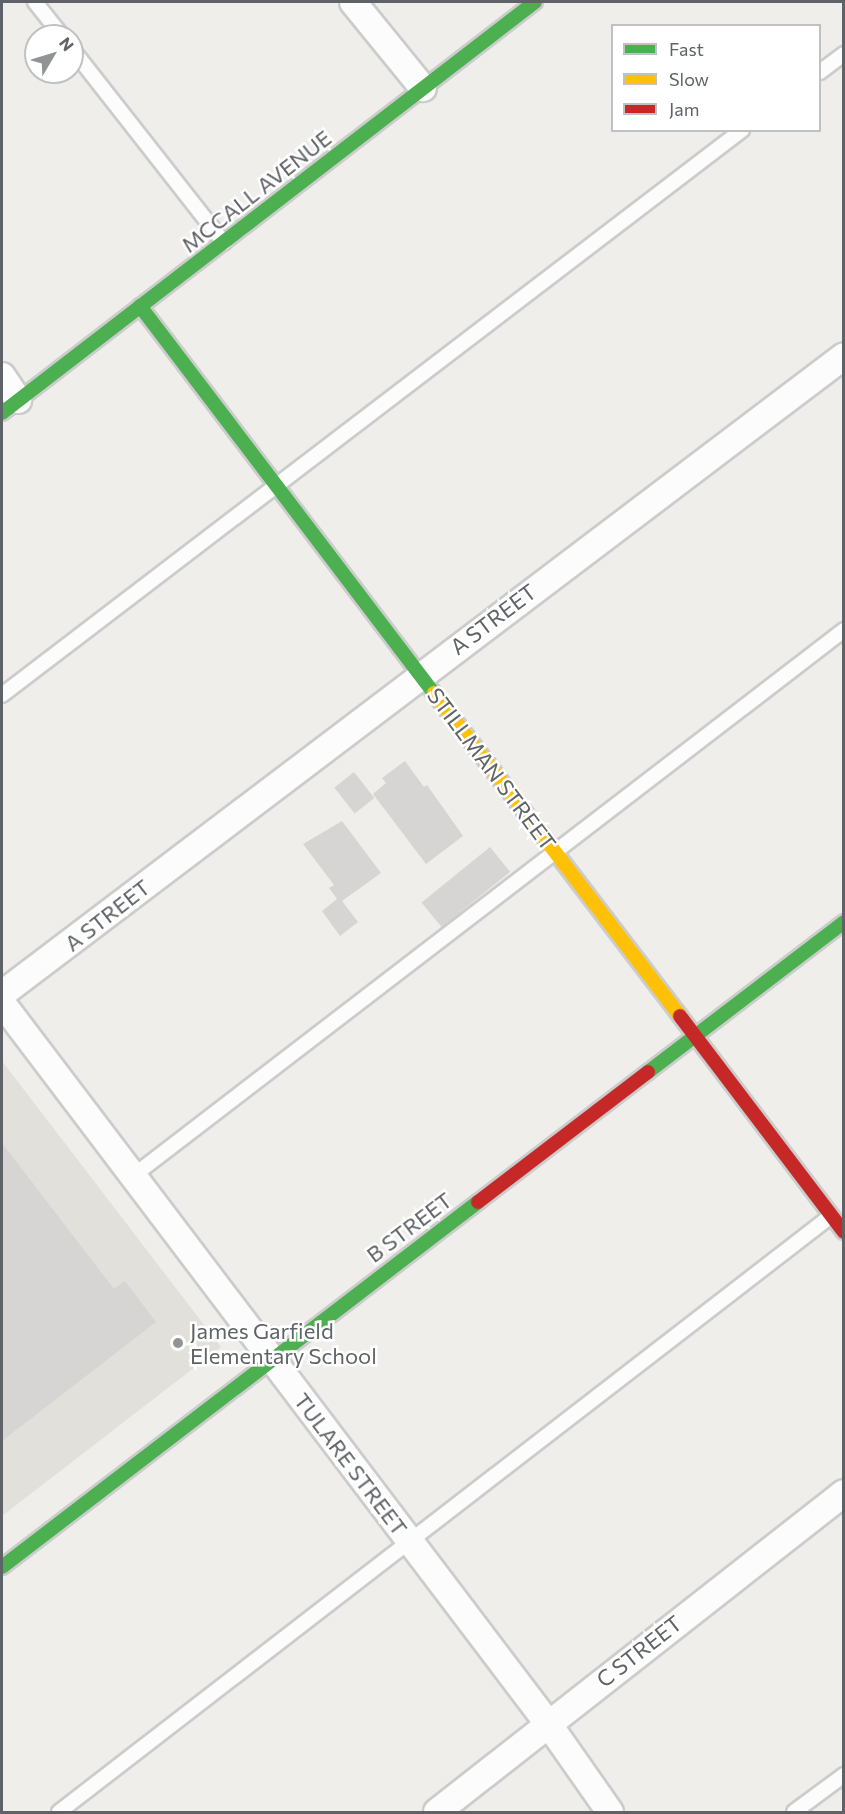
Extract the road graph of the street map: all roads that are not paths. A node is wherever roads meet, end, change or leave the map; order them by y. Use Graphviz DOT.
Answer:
graph roads {
  1 [pos="35,2"];
  2 [pos="353,2"];
  3 [pos="535,2"];
  4 [pos="52,24"];
  5 [pos="843,54"];
  6 [pos="84,63"];
  7 [pos="821,70"];
  8 [pos="423,88"];
  9 [pos="739,132"];
  10 [pos="224,243"];
  11 [pos="140,306"];
  12 [pos="843,356"];
  13 [pos="2,376"];
  14 [pos="10,406"];
  15 [pos="276,486"];
  16 [pos="843,630"];
  17 [pos="419,675"];
  18 [pos="2,695"];
  19 [pos="556,853"];
  20 [pos="843,922"];
  21 [pos="2,994"];
  22 [pos="2,1003"];
  23 [pos="696,1035"];
  24 [pos="133,1176"];
  25 [pos="843,1206"];
  26 [pos="831,1216"];
  27 [pos="843,1232"];
  28 [pos="272,1359"];
  29 [pos="843,1493"];
  30 [pos="410,1541"];
  31 [pos="2,1567"];
  32 [pos="547,1722"];
  33 [pos="843,1775"];
  34 [pos="59,1812"];
  35 [pos="437,1812"];
  36 [pos="610,1812"];
  37 [pos="794,1812"];
  1 -- 4 [label="lane"];
  2 -- 8 [label="street"];
  3 -- 8 [label="street, MCCALL AVENUE"];
  5 -- 7 [label="lane"];
  6 -- 10 [label="lane"];
  8 -- 10 [label="street, MCCALL AVENUE"];
  9 -- 15 [label="lane"];
  10 -- 11 [label="street, MCCALL AVENUE"];
  11 -- 14 [label="street, MCCALL AVENUE"];
  11 -- 15 [label="street, STILLMAN STREET"];
  12 -- 17 [label="street, A STREET"];
  13 -- 14 [label="street"];
  15 -- 17 [label="street, STILLMAN STREET"];
  15 -- 18 [label="lane"];
  16 -- 19 [label="lane"];
  17 -- 19 [label="street, STILLMAN STREET"];
  17 -- 21 [label="street, A STREET"];
  19 -- 23 [label="street, STILLMAN STREET"];
  19 -- 24 [label="lane"];
  20 -- 23 [label="street, B STREET"];
  22 -- 24 [label="street, TULARE STREET"];
  23 -- 26 [label="street, STILLMAN STREET"];
  23 -- 28 [label="street, B STREET"];
  24 -- 28 [label="street, TULARE STREET"];
  25 -- 26 [label="lane"];
  26 -- 27 [label="street, STILLMAN STREET"];
  26 -- 30 [label="lane"];
  28 -- 30 [label="street, TULARE STREET"];
  28 -- 31 [label="street, B STREET"];
  29 -- 32 [label="street, C STREET"];
  30 -- 32 [label="street, TULARE STREET"];
  30 -- 34 [label="lane"];
  32 -- 35 [label="street, C STREET"];
  32 -- 36 [label="street, TULARE STREET"];
  33 -- 37 [label="lane"];
}
